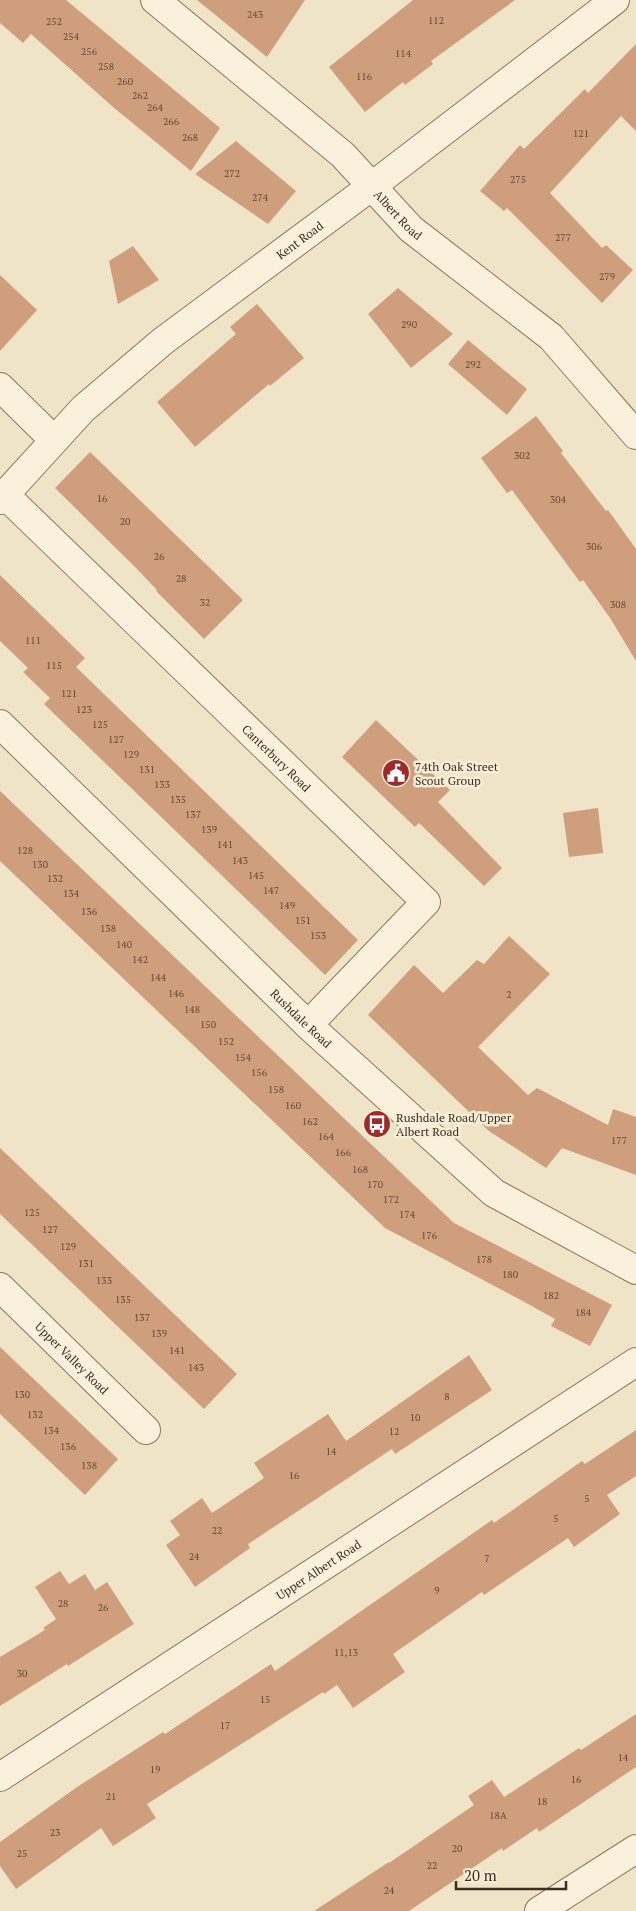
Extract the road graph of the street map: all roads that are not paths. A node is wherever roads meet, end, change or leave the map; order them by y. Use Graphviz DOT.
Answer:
graph roads {
  1 [pos="155,0"];
  2 [pos="615,0"];
  3 [pos="372,186"];
  4 [pos="0,387"];
  5 [pos="636,435"];
  6 [pos="54,440"];
  7 [pos="2,498"];
  8 [pos="0,724"];
  9 [pos="308,1025"];
  10 [pos="636,1270"];
  11 [pos="0,1286"];
  12 [pos="636,1362"];
  13 [pos="146,1430"];
  14 [pos="4,1770"];
  15 [pos="636,1849"];
  16 [pos="538,1911"];
  1 -- 3 [label="street, Albert Road"];
  2 -- 3 [label="street, Kent Road"];
  3 -- 5 [label="street, Albert Road"];
  3 -- 6 [label="street, Kent Road"];
  4 -- 6 [label="street"];
  6 -- 7 [label="street, Kent Road"];
  7 -- 9 [label="street, Canterbury Road"];
  8 -- 9 [label="street, Rushdale Road"];
  9 -- 10 [label="street, Rushdale Road"];
  11 -- 13 [label="street, Upper Valley Road"];
  12 -- 14 [label="street, Upper Albert Road"];
  15 -- 16 [label="street"];
}
